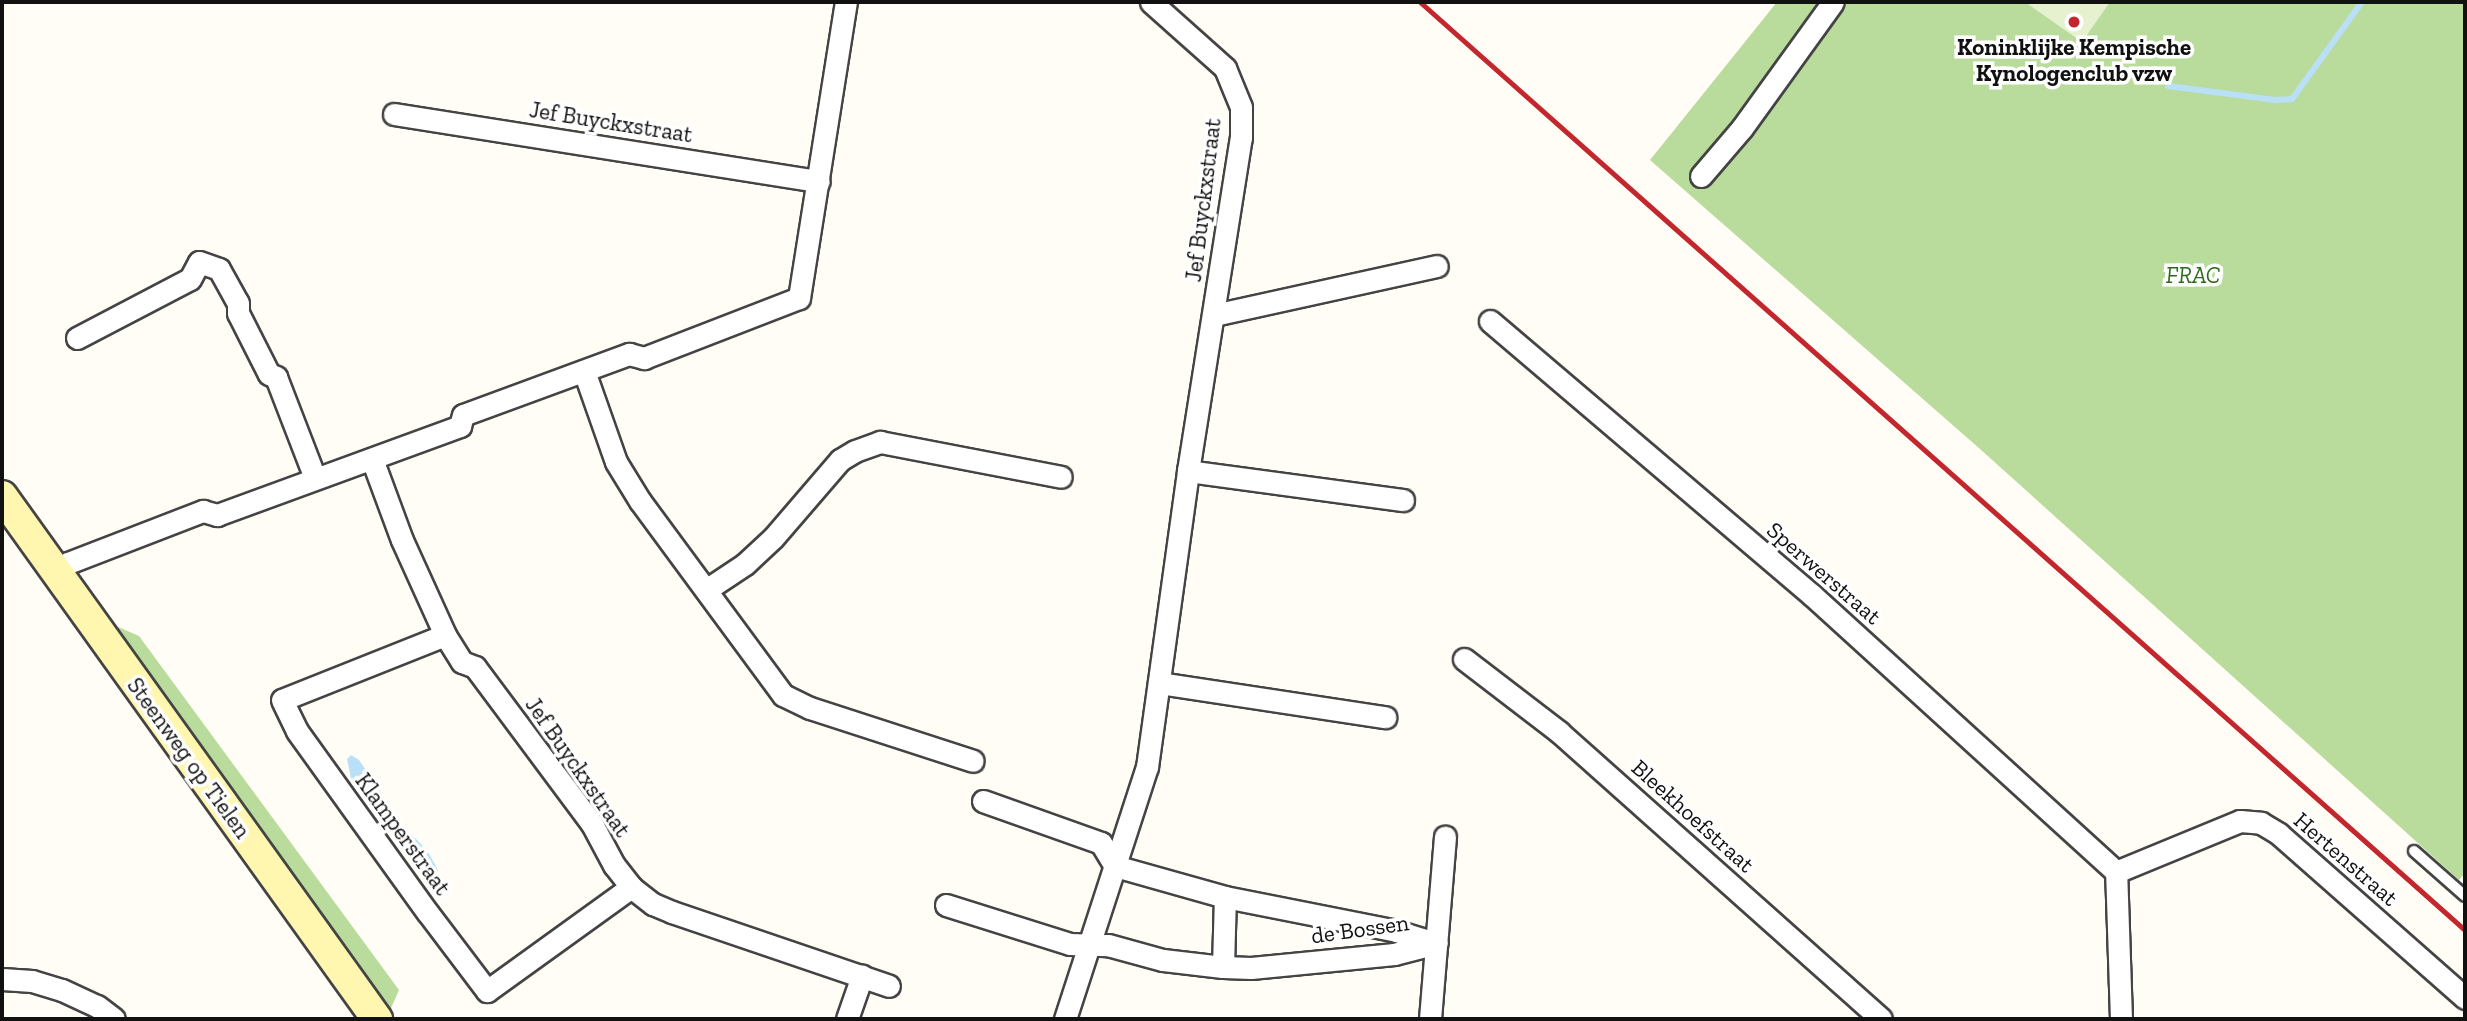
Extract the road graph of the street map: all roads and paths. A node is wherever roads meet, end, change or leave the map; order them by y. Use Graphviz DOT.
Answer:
graph roads {
  1 [pos="846,2"];
  2 [pos="1151,2"];
  3 [pos="1833,2"];
  4 [pos="394,114"];
  5 [pos="1701,176"];
  6 [pos="819,181"];
  7 [pos="1437,266"];
  8 [pos="1214,315"];
  9 [pos="1490,321"];
  10 [pos="77,338"];
  11 [pos="584,371"];
  12 [pos="372,459"];
  13 [pos="1188,471"];
  14 [pos="1061,477"];
  15 [pos="315,478"];
  16 [pos="2,496"];
  17 [pos="1403,500"];
  18 [pos="55,574"];
  19 [pos="706,590"];
  20 [pos="445,635"];
  21 [pos="1464,659"];
  22 [pos="1159,683"];
  23 [pos="1385,717"];
  24 [pos="973,761"];
  25 [pos="982,801"];
  26 [pos="1445,837"];
  27 [pos="2414,851"];
  28 [pos="1115,866"];
  29 [pos="2116,872"];
  30 [pos="631,887"];
  31 [pos="2465,896"];
  32 [pos="1226,897"];
  33 [pos="946,905"];
  34 [pos="1437,943"];
  35 [pos="1088,944"];
  36 [pos="1223,967"];
  37 [pos="862,976"];
  38 [pos="2,979"];
  39 [pos="889,986"];
  40 [pos="2465,998"];
  41 [pos="114,1019"];
  42 [pos="377,1019"];
  43 [pos="847,1019"];
  44 [pos="1065,1019"];
  45 [pos="1430,1019"];
  46 [pos="1881,1019"];
  47 [pos="2121,1019"];
  1 -- 6 [label="street"];
  2 -- 8 [label="street, Jef Buyckxstraat"];
  3 -- 5 [label="street"];
  4 -- 6 [label="street, Jef Buyckxstraat"];
  6 -- 11 [label="street"];
  7 -- 8 [label="street, Jef Buyckxstraat"];
  8 -- 13 [label="street, Jef Buyckxstraat"];
  9 -- 29 [label="street, Sperwerstraat"];
  10 -- 15 [label="street"];
  11 -- 12 [label="street"];
  11 -- 19 [label="street"];
  12 -- 15 [label="street"];
  12 -- 20 [label="street, Jef Buyckxstraat"];
  13 -- 17 [label="street"];
  13 -- 22 [label="street, Jef Buyckxstraat"];
  14 -- 19 [label="street"];
  15 -- 18 [label="street"];
  16 -- 18 [label="street, Steenweg op Tielen"];
  18 -- 42 [label="street, Steenweg op Tielen"];
  19 -- 24 [label="street"];
  20 -- 30 [label="street, Jef Buyckxstraat"];
  20 -- 30 [label="street, Klamperstraat"];
  21 -- 46 [label="street, Bleekhoefstraat"];
  22 -- 23 [label="street"];
  22 -- 28 [label="street, Jef Buyckxstraat"];
  25 -- 28 [label="street"];
  26 -- 34 [label="street"];
  27 -- 31 [label="lane"];
  28 -- 32 [label="street, de Bossen"];
  28 -- 35 [label="street"];
  29 -- 40 [label="street, Hertenstraat"];
  29 -- 47 [label="street"];
  30 -- 37 [label="street, Jef Buyckxstraat"];
  32 -- 34 [label="street, de Bossen"];
  32 -- 36 [label="street"];
  33 -- 35 [label="street, de Bossen"];
  34 -- 36 [label="street, de Bossen"];
  34 -- 45 [label="street"];
  35 -- 36 [label="street, de Bossen"];
  35 -- 44 [label="street"];
  37 -- 39 [label="street, Jef Buyckxstraat"];
  37 -- 43 [label="street"];
  38 -- 41 [label="street"];
}
